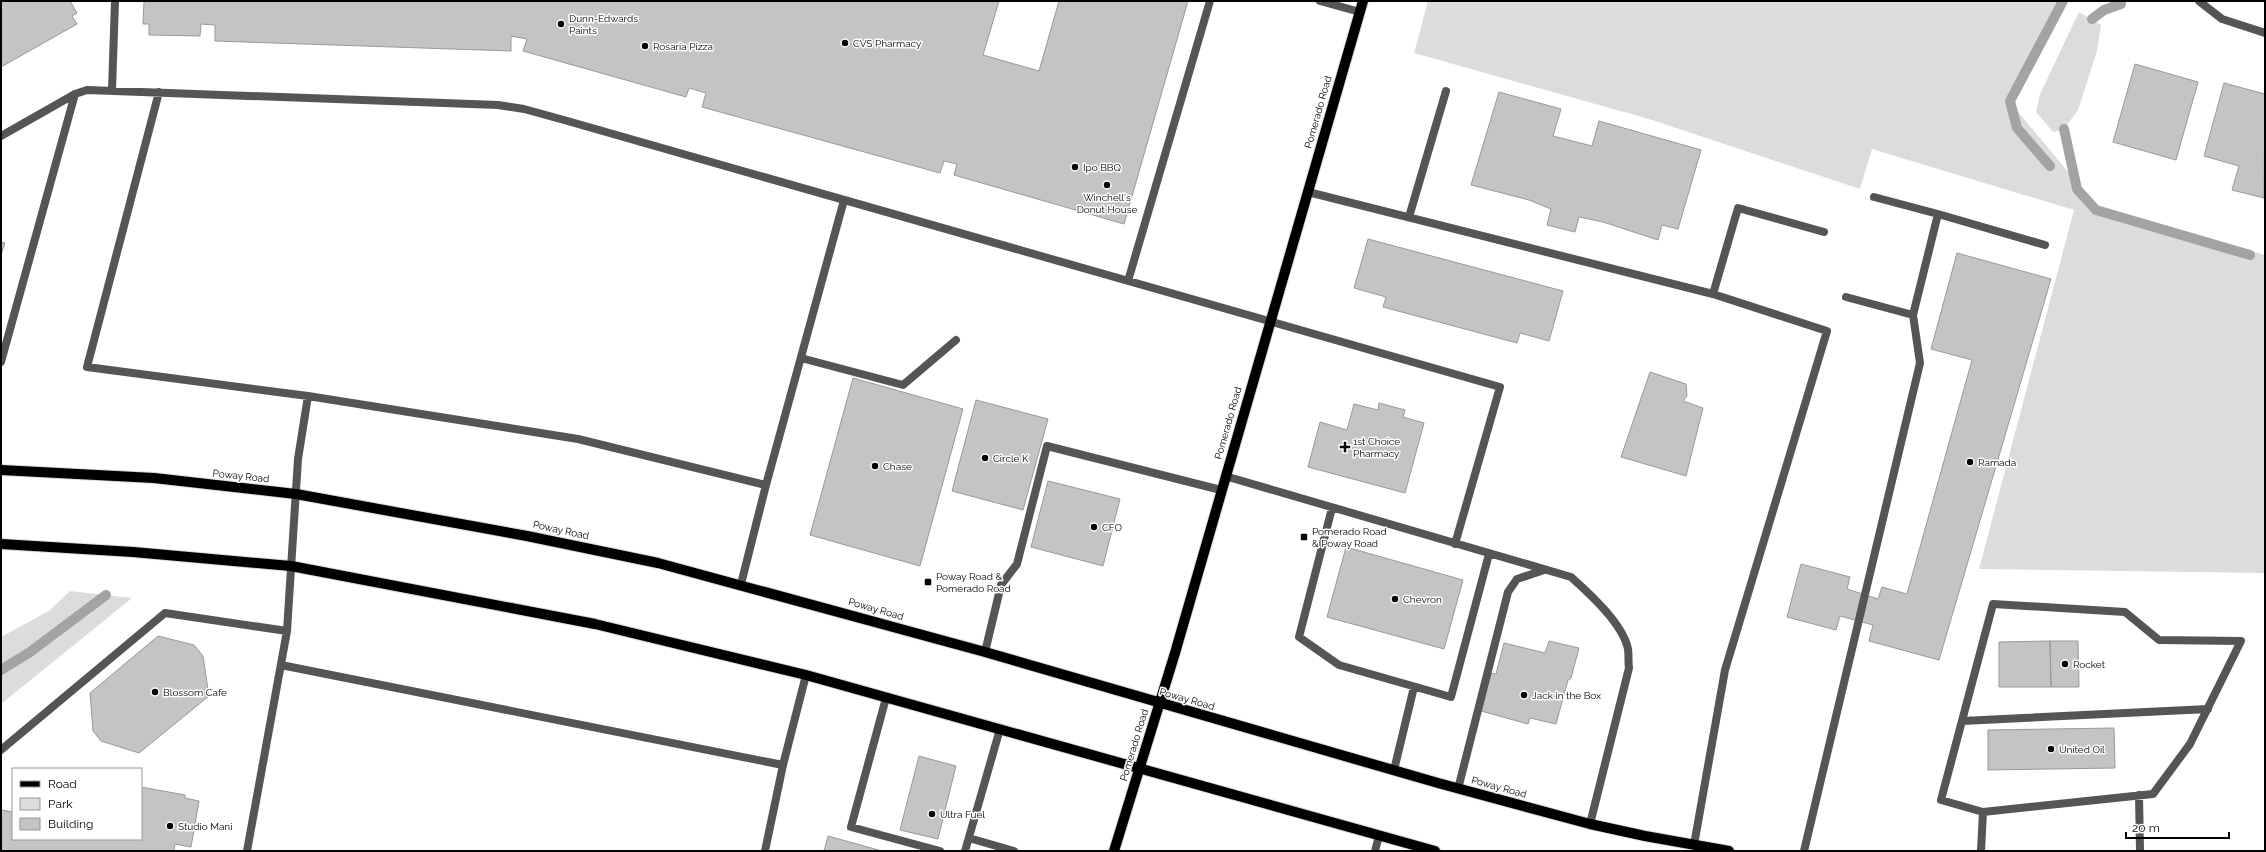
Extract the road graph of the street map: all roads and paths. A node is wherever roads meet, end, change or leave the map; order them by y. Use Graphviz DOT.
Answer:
graph roads {
  1 [pos="115,1"];
  2 [pos="1210,1"];
  3 [pos="1320,1"];
  4 [pos="1363,1"];
  5 [pos="2199,1"];
  6 [pos="1360,12"];
  7 [pos="2265,33"];
  8 [pos="112,90"];
  9 [pos="1446,91"];
  10 [pos="159,92"];
  11 [pos="75,94"];
  12 [pos="1,136"];
  13 [pos="1308,192"];
  14 [pos="1874,197"];
  15 [pos="844,200"];
  16 [pos="1938,214"];
  17 [pos="1409,217"];
  18 [pos="1824,232"];
  19 [pos="2045,245"];
  20 [pos="1128,281"];
  21 [pos="1713,294"];
  22 [pos="1846,297"];
  23 [pos="1914,315"];
  24 [pos="1270,322"];
  25 [pos="956,340"];
  26 [pos="801,358"];
  27 [pos="1,362"];
  28 [pos="308,396"];
  29 [pos="1,470"];
  30 [pos="1225,476"];
  31 [pos="766,485"];
  32 [pos="1221,490"];
  33 [pos="296,494"];
  34 [pos="1332,508"];
  35 [pos="1,544"];
  36 [pos="1455,544"];
  37 [pos="1489,554"];
  38 [pos="291,566"];
  39 [pos="1544,570"];
  40 [pos="742,584"];
  41 [pos="287,631"];
  42 [pos="985,652"];
  43 [pos="281,665"];
  44 [pos="806,675"];
  45 [pos="1414,686"];
  46 [pos="886,698"];
  47 [pos="1160,703"];
  48 [pos="2208,709"];
  49 [pos="1962,721"];
  50 [pos="1000,729"];
  51 [pos="1,750"];
  52 [pos="783,764"];
  53 [pos="1140,768"];
  54 [pos="1394,770"];
  55 [pos="1458,789"];
  56 [pos="2139,795"];
  57 [pos="1983,812"];
  58 [pos="1590,824"];
  59 [pos="1379,836"];
  60 [pos="969,838"];
  61 [pos="1694,845"];
  62 [pos="246,851"];
  63 [pos="765,851"];
  64 [pos="940,851"];
  65 [pos="965,851"];
  66 [pos="1014,851"];
  67 [pos="1114,851"];
  68 [pos="1375,851"];
  69 [pos="1435,851"];
  70 [pos="1728,851"];
  71 [pos="1804,851"];
  72 [pos="1981,851"];
  73 [pos="2140,851"];
  1 -- 8 [label="street"];
  2 -- 20 [label="street"];
  3 -- 6 [label="street"];
  4 -- 6 [label="main road, Pomerado Road"];
  5 -- 7 [label="street"];
  6 -- 13 [label="main road, Pomerado Road"];
  8 -- 10 [label="street"];
  8 -- 11 [label="street"];
  9 -- 17 [label="street"];
  10 -- 15 [label="street"];
  10 -- 28 [label="street"];
  11 -- 12 [label="street"];
  11 -- 27 [label="street"];
  13 -- 17 [label="street"];
  13 -- 24 [label="main road, Pomerado Road"];
  14 -- 16 [label="street"];
  15 -- 20 [label="street"];
  15 -- 26 [label="street"];
  16 -- 19 [label="street"];
  16 -- 23 [label="street"];
  17 -- 21 [label="street"];
  18 -- 21 [label="street"];
  20 -- 24 [label="street"];
  21 -- 61 [label="street"];
  22 -- 23 [label="street"];
  23 -- 71 [label="street"];
  24 -- 30 [label="main road, Pomerado Road"];
  24 -- 36 [label="street"];
  25 -- 26 [label="street"];
  26 -- 31 [label="street"];
  28 -- 31 [label="street"];
  28 -- 33 [label="street"];
  29 -- 33 [label="main road, Poway Road"];
  30 -- 32 [label="main road, Pomerado Road"];
  30 -- 34 [label="street"];
  31 -- 40 [label="street"];
  32 -- 42 [label="street"];
  32 -- 47 [label="main road, Pomerado Road"];
  33 -- 38 [label="street"];
  33 -- 40 [label="main road, Poway Road"];
  34 -- 36 [label="street"];
  34 -- 45 [label="street"];
  35 -- 38 [label="main road"];
  36 -- 37 [label="street"];
  37 -- 39 [label="street"];
  37 -- 45 [label="street"];
  38 -- 41 [label="street"];
  38 -- 44 [label="main road"];
  39 -- 55 [label="street"];
  39 -- 58 [label="street"];
  40 -- 42 [label="main road, Poway Road"];
  41 -- 43 [label="street"];
  41 -- 51 [label="street"];
  42 -- 47 [label="main road, Poway Road"];
  43 -- 52 [label="street"];
  43 -- 62 [label="street"];
  44 -- 46 [label="main road"];
  44 -- 52 [label="street"];
  45 -- 54 [label="street"];
  46 -- 50 [label="main road"];
  46 -- 64 [label="street"];
  47 -- 53 [label="main road, Pomerado Road"];
  47 -- 54 [label="main road, Poway Road"];
  48 -- 49 [label="street"];
  48 -- 49 [label="street"];
  48 -- 56 [label="street"];
  49 -- 57 [label="street"];
  50 -- 53 [label="main road"];
  50 -- 60 [label="street"];
  52 -- 63 [label="street"];
  53 -- 59 [label="main road"];
  53 -- 67 [label="main road, Pomerado Road"];
  54 -- 55 [label="main road, Poway Road"];
  55 -- 58 [label="main road, Poway Road"];
  56 -- 57 [label="street"];
  56 -- 73 [label="street"];
  57 -- 72 [label="street"];
  58 -- 61 [label="main road, Poway Road"];
  59 -- 68 [label="street"];
  59 -- 69 [label="main road"];
  60 -- 65 [label="street"];
  60 -- 66 [label="street"];
  61 -- 70 [label="main road, Poway Road"];
}
